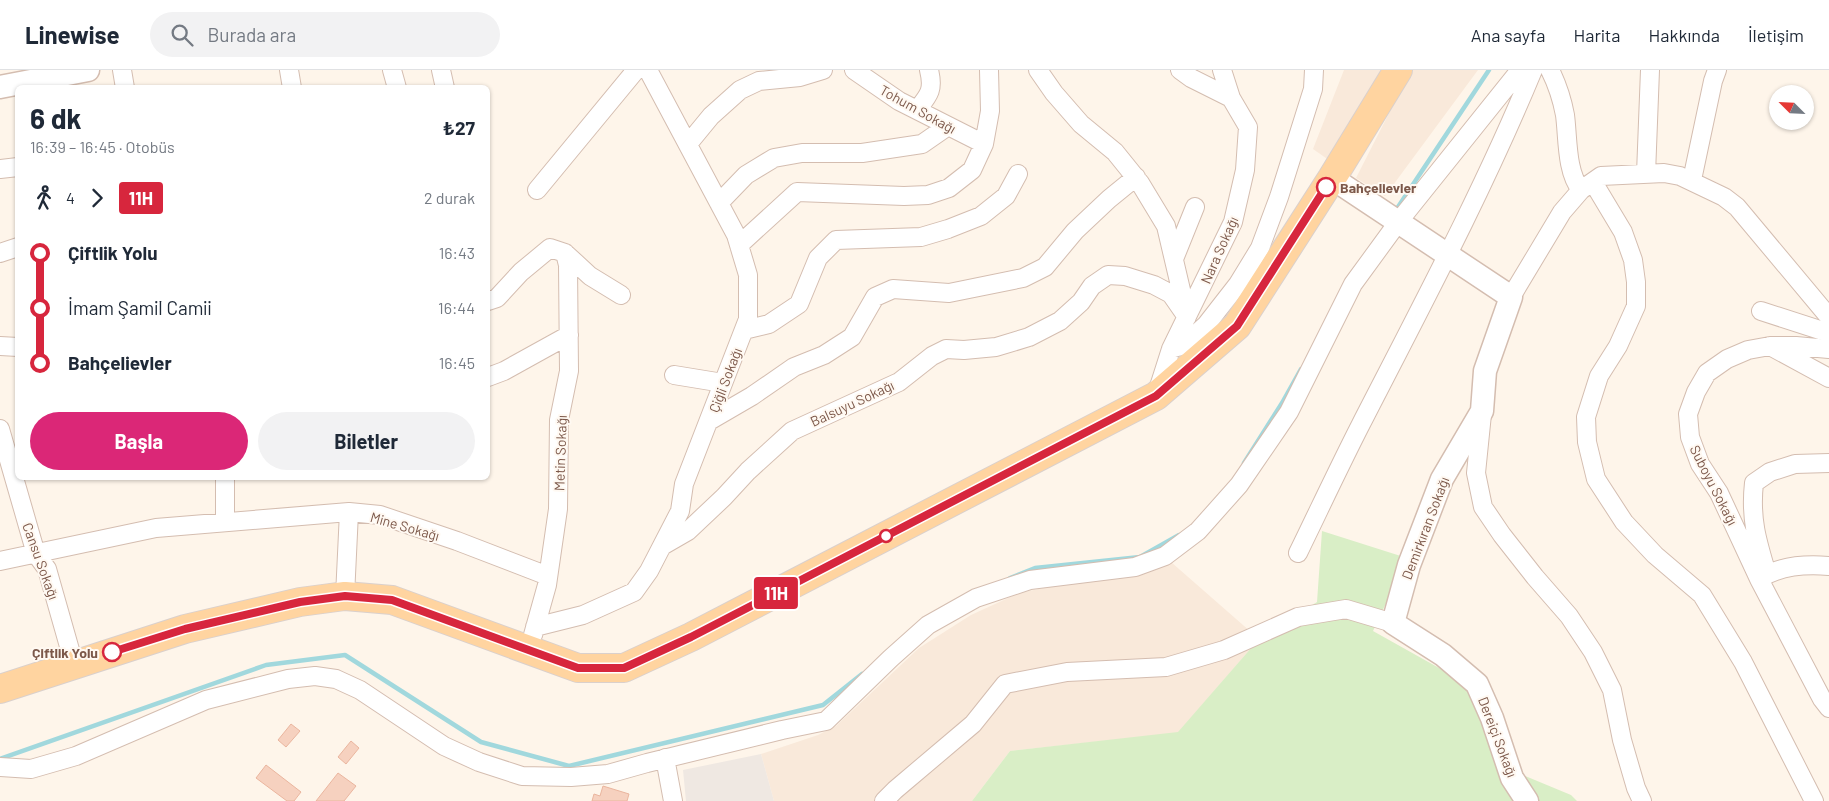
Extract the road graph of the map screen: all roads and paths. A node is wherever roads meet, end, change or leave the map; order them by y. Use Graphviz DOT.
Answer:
graph roads {
  1 [pos="88,70"];
  2 [pos="122,70"];
  3 [pos="289,70"];
  4 [pos="392,70"];
  5 [pos="441,70"];
  6 [pos="636,70"];
  7 [pos="648,70"];
  8 [pos="823,70"];
  9 [pos="854,70"];
  10 [pos="930,70"];
  11 [pos="990,70"];
  12 [pos="1038,70"];
  13 [pos="1180,70"];
  14 [pos="1222,70"];
  15 [pos="1314,70"];
  16 [pos="1398,70"];
  17 [pos="1520,70"];
  18 [pos="1534,70"];
  19 [pos="1550,70"];
  20 [pos="1650,70"];
  21 [pos="1717,70"];
  22 [pos="124,85"];
  23 [pos="292,85"];
  24 [pos="396,85"];
  25 [pos="444,85"];
  26 [pos="0,87"];
  27 [pos="1231,98"];
  28 [pos="917,110"];
  29 [pos="948,126"];
  30 [pos="688,144"];
  31 [pos="984,144"];
  32 [pos="15,167"];
  33 [pos="0,169"];
  34 [pos="1018,174"];
  35 [pos="1646,174"];
  36 [pos="1136,177"];
  37 [pos="1332,178"];
  38 [pos="1692,180"];
  39 [pos="1587,186"];
  40 [pos="537,190"];
  41 [pos="719,203"];
  42 [pos="1195,207"];
  43 [pos="1392,217"];
  44 [pos="739,245"];
  45 [pos="15,248"];
  46 [pos="0,253"];
  47 [pos="565,253"];
  48 [pos="1448,254"];
  49 [pos="1174,259"];
  50 [pos="621,295"];
  51 [pos="1511,296"];
  52 [pos="490,300"];
  53 [pos="1761,311"];
  54 [pos="1187,317"];
  55 [pos="1829,317"];
  56 [pos="744,330"];
  57 [pos="1829,333"];
  58 [pos="569,335"];
  59 [pos="0,346"];
  60 [pos="1770,346"];
  61 [pos="15,347"];
  62 [pos="1171,349"];
  63 [pos="1829,349"];
  64 [pos="490,376"];
  65 [pos="674,376"];
  66 [pos="1829,378"];
  67 [pos="723,383"];
  68 [pos="1156,396"];
  69 [pos="1482,411"];
  70 [pos="709,421"];
  71 [pos="0,429"];
  72 [pos="1829,462"];
  73 [pos="6,476"];
  74 [pos="225,480"];
  75 [pos="349,512"];
  76 [pos="226,522"];
  77 [pos="662,546"];
  78 [pos="1298,553"];
  79 [pos="36,554"];
  80 [pos="0,561"];
  81 [pos="1829,566"];
  82 [pos="548,576"];
  83 [pos="1763,577"];
  84 [pos="345,596"];
  85 [pos="1393,623"];
  86 [pos="531,638"];
  87 [pos="74,664"];
  88 [pos="0,688"];
  89 [pos="1829,708"];
  90 [pos="665,758"];
  91 [pos="0,767"];
  92 [pos="673,801"];
  93 [pos="884,801"];
  94 [pos="1528,801"];
  95 [pos="1642,801"];
  96 [pos="1814,801"];
  1 -- 26 [label="street"];
  2 -- 22 [label="street"];
  3 -- 23 [label="street"];
  4 -- 24 [label="street"];
  5 -- 25 [label="street"];
  6 -- 40 [label="street"];
  7 -- 30 [label="street, Çiğli Sokağı"];
  8 -- 30 [label="street"];
  9 -- 28 [label="street, Tohum Sokağı"];
  10 -- 28 [label="street"];
  11 -- 31 [label="street"];
  12 -- 36 [label="street"];
  13 -- 27 [label="street"];
  14 -- 27 [label="street, Nara Sokağı"];
  15 -- 62 [label="street"];
  16 -- 37 [label="main road"];
  17 -- 43 [label="street"];
  18 -- 48 [label="street"];
  19 -- 39 [label="street"];
  20 -- 35 [label="street"];
  21 -- 38 [label="street"];
  27 -- 54 [label="street, Nara Sokağı"];
  28 -- 29 [label="street, Tohum Sokağı"];
  29 -- 31 [label="street, Tohum Sokağı"];
  29 -- 41 [label="street"];
  30 -- 41 [label="street, Çiğli Sokağı"];
  31 -- 44 [label="street"];
  32 -- 33 [label="street"];
  34 -- 56 [label="street"];
  35 -- 38 [label="street"];
  35 -- 39 [label="street"];
  36 -- 49 [label="street"];
  36 -- 70 [label="street"];
  37 -- 43 [label="street"];
  37 -- 68 [label="main road"];
  38 -- 55 [label="street"];
  39 -- 51 [label="street"];
  39 -- 96 [label="street"];
  41 -- 44 [label="street, Çiğli Sokağı"];
  42 -- 49 [label="street"];
  43 -- 48 [label="street"];
  43 -- 90 [label="street"];
  44 -- 56 [label="street, Çiğli Sokağı"];
  45 -- 46 [label="street"];
  47 -- 50 [label="street"];
  47 -- 52 [label="street"];
  47 -- 58 [label="street, Metin Sokağı"];
  48 -- 51 [label="street"];
  48 -- 78 [label="street"];
  49 -- 54 [label="street"];
  51 -- 69 [label="street"];
  53 -- 57 [label="street"];
  54 -- 62 [label="street, Nara Sokağı"];
  54 -- 77 [label="street, Balsuyu Sokağı"];
  56 -- 67 [label="street, Çiğli Sokağı"];
  58 -- 64 [label="street"];
  58 -- 82 [label="street, Metin Sokağı"];
  59 -- 61 [label="street"];
  60 -- 63 [label="street, Suboyu Sokağı"];
  60 -- 66 [label="street"];
  60 -- 83 [label="street, Suboyu Sokağı"];
  62 -- 68 [label="street, Nara Sokağı"];
  65 -- 67 [label="street"];
  67 -- 70 [label="street, Çiğli Sokağı"];
  68 -- 86 [label="main road"];
  69 -- 85 [label="street, Demirkıran Sokağı"];
  69 -- 95 [label="street"];
  70 -- 77 [label="street, Çiğli Sokağı"];
  71 -- 73 [label="street, Cansu Sokağı"];
  72 -- 83 [label="street"];
  73 -- 79 [label="street, Cansu Sokağı"];
  74 -- 76 [label="street"];
  75 -- 76 [label="street, Mine Sokağı"];
  75 -- 82 [label="street, Mine Sokağı"];
  75 -- 84 [label="street"];
  76 -- 79 [label="street, Mine Sokağı"];
  77 -- 86 [label="street, Çiğli Sokağı"];
  79 -- 80 [label="street, Mine Sokağı"];
  79 -- 87 [label="street, Cansu Sokağı"];
  81 -- 83 [label="street"];
  82 -- 86 [label="street, Metin Sokağı"];
  83 -- 89 [label="street, Suboyu Sokağı"];
  84 -- 86 [label="main road"];
  84 -- 87 [label="main road"];
  85 -- 93 [label="street"];
  85 -- 94 [label="street, Dereiçi Sokağı"];
  87 -- 88 [label="main road"];
  90 -- 91 [label="street"];
  90 -- 92 [label="street"];
}
